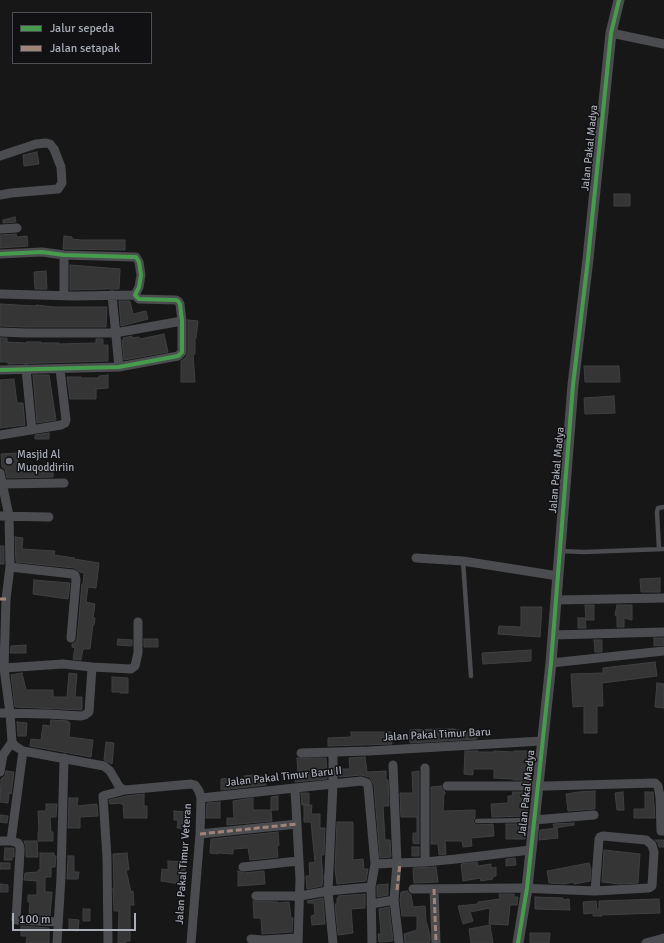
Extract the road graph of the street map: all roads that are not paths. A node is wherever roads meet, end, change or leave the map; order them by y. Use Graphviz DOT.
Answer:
graph roads {
  1 [pos="619,0"];
  2 [pos="611,33"];
  3 [pos="664,44"];
  4 [pos="0,156"];
  5 [pos="0,195"];
  6 [pos="17,228"];
  7 [pos="0,229"];
  8 [pos="0,254"];
  9 [pos="64,255"];
  10 [pos="0,294"];
  11 [pos="64,295"];
  12 [pos="135,295"];
  13 [pos="112,296"];
  14 [pos="182,321"];
  15 [pos="0,332"];
  16 [pos="115,333"];
  17 [pos="119,367"];
  18 [pos="26,369"];
  19 [pos="60,369"];
  20 [pos="0,370"];
  21 [pos="32,430"];
  22 [pos="0,435"];
  23 [pos="0,473"];
  24 [pos="64,483"];
  25 [pos="2,484"];
  26 [pos="664,507"];
  27 [pos="4,516"];
  28 [pos="49,517"];
  29 [pos="661,549"];
  30 [pos="560,551"];
  31 [pos="416,558"];
  32 [pos="0,559"];
  33 [pos="463,562"];
  34 [pos="10,563"];
  35 [pos="558,576"];
  36 [pos="664,598"];
  37 [pos="3,599"];
  38 [pos="556,600"];
  39 [pos="138,622"];
  40 [pos="2,629"];
  41 [pos="664,632"];
  42 [pos="553,635"];
  43 [pos="71,638"];
  44 [pos="664,651"];
  45 [pos="2,655"];
  46 [pos="551,663"];
  47 [pos="92,667"];
  48 [pos="4,668"];
  49 [pos="471,676"];
  50 [pos="0,713"];
  51 [pos="10,713"];
  52 [pos="542,741"];
  53 [pos="12,742"];
  54 [pos="3,751"];
  55 [pos="23,751"];
  56 [pos="301,753"];
  57 [pos="333,753"];
  58 [pos="64,758"];
  59 [pos="393,765"];
  60 [pos="424,768"];
  61 [pos="0,772"];
  62 [pos="333,784"];
  63 [pos="447,786"];
  64 [pos="538,786"];
  65 [pos="295,788"];
  66 [pos="125,790"];
  67 [pos="662,797"];
  68 [pos="201,798"];
  69 [pos="594,815"];
  70 [pos="534,820"];
  71 [pos="477,821"];
  72 [pos="296,824"];
  73 [pos="664,831"];
  74 [pos="200,834"];
  75 [pos="0,841"];
  76 [pos="11,841"];
  77 [pos="530,850"];
  78 [pos="298,861"];
  79 [pos="425,862"];
  80 [pos="397,863"];
  81 [pos="375,864"];
  82 [pos="243,867"];
  83 [pos="371,887"];
  84 [pos="527,888"];
  85 [pos="413,889"];
  86 [pos="434,889"];
  87 [pos="328,891"];
  88 [pos="595,891"];
  89 [pos="256,896"];
  90 [pos="300,896"];
  91 [pos="394,900"];
  92 [pos="371,904"];
  93 [pos="58,922"];
  94 [pos="251,938"];
  95 [pos="664,938"];
  96 [pos="298,940"];
  97 [pos="263,941"];
  98 [pos="58,943"];
  99 [pos="108,943"];
  100 [pos="191,943"];
  101 [pos="333,943"];
  102 [pos="372,943"];
  103 [pos="399,943"];
  104 [pos="436,943"];
  105 [pos="518,943"];
  106 [pos="646,943"];
  1 -- 2 [label="street, Jalan Pakal Madya"];
  2 -- 3 [label="street"];
  2 -- 30 [label="street, Jalan Pakal Madya"];
  4 -- 5 [label="street"];
  6 -- 7 [label="street"];
  8 -- 9 [label="street"];
  9 -- 11 [label="street"];
  9 -- 12 [label="street"];
  10 -- 11 [label="street"];
  11 -- 13 [label="street"];
  12 -- 13 [label="street"];
  12 -- 14 [label="street"];
  13 -- 16 [label="street"];
  14 -- 16 [label="street"];
  14 -- 17 [label="street"];
  15 -- 16 [label="street"];
  16 -- 17 [label="street"];
  17 -- 19 [label="street"];
  18 -- 19 [label="street"];
  18 -- 20 [label="street"];
  18 -- 21 [label="street"];
  19 -- 21 [label="street"];
  21 -- 22 [label="street"];
  23 -- 25 [label="street"];
  24 -- 25 [label="street"];
  25 -- 27 [label="street"];
  26 -- 29 [label="lane"];
  27 -- 28 [label="street"];
  27 -- 34 [label="street"];
  29 -- 30 [label="lane"];
  30 -- 35 [label="street, Jalan Pakal Madya"];
  31 -- 33 [label="street"];
  32 -- 34 [label="street"];
  33 -- 35 [label="street"];
  33 -- 49 [label="lane"];
  34 -- 37 [label="street"];
  34 -- 43 [label="street"];
  35 -- 38 [label="street, Jalan Pakal Madya"];
  36 -- 38 [label="street"];
  37 -- 40 [label="street"];
  38 -- 42 [label="street, Jalan Pakal Madya"];
  39 -- 47 [label="street"];
  40 -- 45 [label="street"];
  41 -- 42 [label="street"];
  42 -- 46 [label="street, Jalan Pakal Madya"];
  44 -- 46 [label="street"];
  45 -- 48 [label="street"];
  46 -- 52 [label="street, Jalan Pakal Madya"];
  47 -- 48 [label="street"];
  47 -- 51 [label="street"];
  48 -- 51 [label="street"];
  50 -- 51 [label="street"];
  51 -- 53 [label="street"];
  52 -- 57 [label="street, Jalan Pakal Timur Baru"];
  52 -- 64 [label="street, Jalan Pakal Madya"];
  53 -- 54 [label="street"];
  53 -- 55 [label="street"];
  54 -- 61 [label="street"];
  55 -- 58 [label="street"];
  55 -- 76 [label="street"];
  56 -- 57 [label="street, Jalan Pakal Timur Baru"];
  57 -- 62 [label="street"];
  58 -- 66 [label="street"];
  58 -- 93 [label="street"];
  59 -- 80 [label="street"];
  60 -- 79 [label="street"];
  62 -- 65 [label="street, Jalan Pakal Timur Baru II"];
  62 -- 81 [label="street, Jalan Pakal Timur Baru II"];
  62 -- 87 [label="street"];
  63 -- 64 [label="street"];
  64 -- 67 [label="street"];
  64 -- 70 [label="street, Jalan Pakal Madya"];
  65 -- 68 [label="street, Jalan Pakal Timur Baru II"];
  65 -- 72 [label="street"];
  66 -- 68 [label="street, Jalan Pakal Timur Veteran"];
  66 -- 99 [label="street, Jalan Pakal Timur Veteran"];
  67 -- 73 [label="street"];
  68 -- 74 [label="street, Jalan Pakal Timur Veteran"];
  69 -- 70 [label="street"];
  70 -- 71 [label="lane"];
  70 -- 77 [label="street, Jalan Pakal Madya"];
  72 -- 74 [label="street"];
  72 -- 78 [label="street"];
  74 -- 100 [label="street, Jalan Pakal Timur Veteran"];
  75 -- 76 [label="street"];
  76 -- 93 [label="street"];
  77 -- 79 [label="street"];
  77 -- 84 [label="street, Jalan Pakal Madya"];
  78 -- 82 [label="street"];
  78 -- 90 [label="street"];
  79 -- 80 [label="street"];
  80 -- 81 [label="street"];
  80 -- 91 [label="street"];
  81 -- 83 [label="street"];
  83 -- 87 [label="street"];
  83 -- 92 [label="street"];
  84 -- 86 [label="street"];
  84 -- 88 [label="street"];
  84 -- 105 [label="street, Jalan Pakal Madya"];
  85 -- 86 [label="street"];
  86 -- 104 [label="street"];
  87 -- 90 [label="street"];
  87 -- 101 [label="street"];
  88 -- 88 [label="street"];
  89 -- 90 [label="street"];
  90 -- 96 [label="street"];
  91 -- 92 [label="street"];
  91 -- 103 [label="street"];
  92 -- 102 [label="street"];
  93 -- 98 [label="street"];
  94 -- 97 [label="street"];
  95 -- 106 [label="street"];
  96 -- 97 [label="street"];
}
